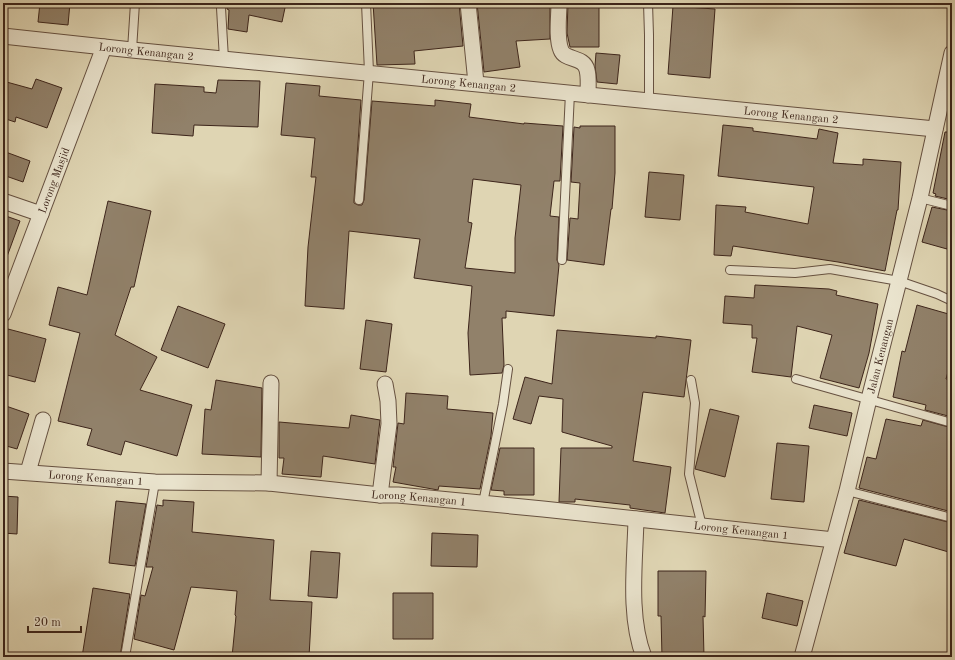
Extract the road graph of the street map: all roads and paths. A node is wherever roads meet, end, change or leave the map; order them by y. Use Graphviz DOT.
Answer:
graph roads {
  1 [pos="135,3"];
  2 [pos="223,3"];
  3 [pos="366,3"];
  4 [pos="468,3"];
  5 [pos="559,3"];
  6 [pos="648,3"];
  7 [pos="3,36"];
  8 [pos="104,47"];
  9 [pos="132,50"];
  10 [pos="952,53"];
  11 [pos="224,59"];
  12 [pos="369,72"];
  13 [pos="476,83"];
  14 [pos="570,93"];
  15 [pos="588,95"];
  16 [pos="649,101"];
  17 [pos="935,129"];
  18 [pos="920,198"];
  19 [pos="359,200"];
  20 [pos="3,201"];
  21 [pos="952,206"];
  22 [pos="41,214"];
  23 [pos="562,260"];
  24 [pos="730,270"];
  25 [pos="899,281"];
  26 [pos="952,301"];
  27 [pos="3,314"];
  28 [pos="508,369"];
  29 [pos="796,379"];
  30 [pos="692,380"];
  31 [pos="271,383"];
  32 [pos="384,384"];
  33 [pos="869,399"];
  34 [pos="43,420"];
  35 [pos="952,423"];
  36 [pos="3,471"];
  37 [pos="28,472"];
  38 [pos="155,482"];
  39 [pos="269,483"];
  40 [pos="847,491"];
  41 [pos="380,494"];
  42 [pos="483,503"];
  43 [pos="952,518"];
  44 [pos="636,519"];
  45 [pos="702,526"];
  46 [pos="834,540"];
  47 [pos="125,657"];
  48 [pos="644,657"];
  49 [pos="802,657"];
  1 -- 9 [label="lane"];
  2 -- 11 [label="lane"];
  3 -- 12 [label="lane"];
  4 -- 13 [label="street"];
  5 -- 15 [label="street"];
  6 -- 16 [label="lane"];
  7 -- 8 [label="street, Lorong Kenangan 2"];
  8 -- 9 [label="street, Lorong Kenangan 2"];
  8 -- 22 [label="street, Lorong Masjid"];
  9 -- 11 [label="street, Lorong Kenangan 2"];
  10 -- 17 [label="street, Jalan Kenangan"];
  11 -- 12 [label="street, Lorong Kenangan 2"];
  12 -- 13 [label="street, Lorong Kenangan 2"];
  12 -- 19 [label="lane"];
  13 -- 14 [label="street, Lorong Kenangan 2"];
  14 -- 15 [label="street, Lorong Kenangan 2"];
  14 -- 23 [label="lane"];
  15 -- 16 [label="street, Lorong Kenangan 2"];
  16 -- 17 [label="street, Lorong Kenangan 2"];
  17 -- 18 [label="street, Jalan Kenangan"];
  18 -- 21 [label="lane"];
  18 -- 25 [label="street, Jalan Kenangan"];
  20 -- 22 [label="street"];
  22 -- 27 [label="street, Lorong Masjid"];
  24 -- 25 [label="lane"];
  25 -- 26 [label="lane"];
  25 -- 33 [label="street, Jalan Kenangan"];
  28 -- 42 [label="lane"];
  29 -- 33 [label="lane"];
  30 -- 45 [label="lane"];
  31 -- 39 [label="street"];
  32 -- 41 [label="street"];
  33 -- 35 [label="lane"];
  33 -- 40 [label="street, Jalan Kenangan"];
  34 -- 37 [label="street"];
  36 -- 37 [label="street, Lorong Kenangan 1"];
  37 -- 38 [label="street, Lorong Kenangan 1"];
  38 -- 39 [label="street, Lorong Kenangan 1"];
  38 -- 47 [label="lane"];
  39 -- 41 [label="street, Lorong Kenangan 1"];
  40 -- 43 [label="lane"];
  40 -- 46 [label="street, Jalan Kenangan"];
  41 -- 42 [label="street, Lorong Kenangan 1"];
  42 -- 44 [label="street, Lorong Kenangan 1"];
  44 -- 45 [label="street, Lorong Kenangan 1"];
  44 -- 48 [label="street"];
  45 -- 46 [label="street, Lorong Kenangan 1"];
  46 -- 49 [label="street, Jalan Kenangan"];
}
